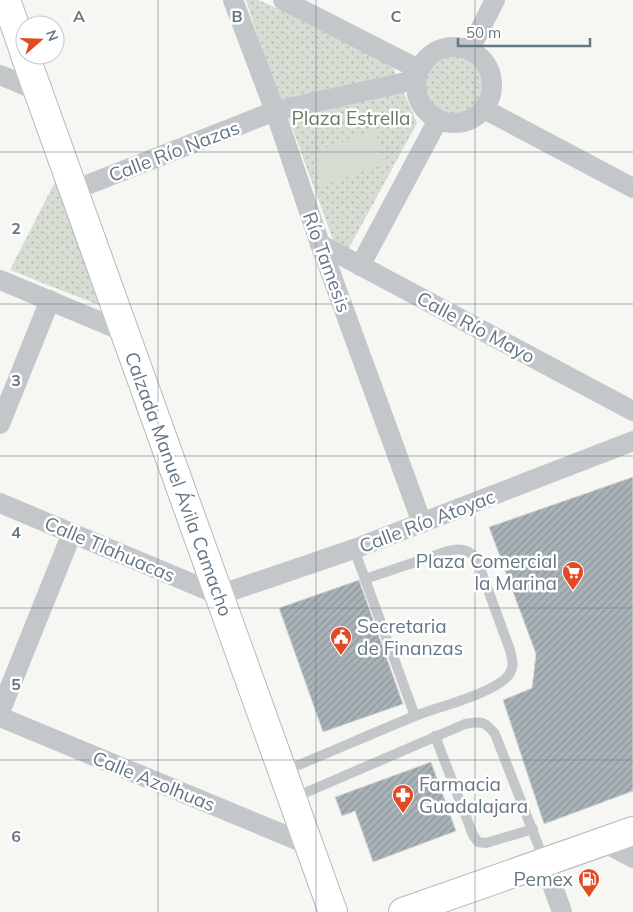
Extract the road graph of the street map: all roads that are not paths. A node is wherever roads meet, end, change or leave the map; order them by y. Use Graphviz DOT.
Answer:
graph roads {
  1 [pos="6,0"];
  2 [pos="233,0"];
  3 [pos="283,0"];
  4 [pos="495,0"];
  5 [pos="15,26"];
  6 [pos="470,49"];
  7 [pos="29,65"];
  8 [pos="0,75"];
  9 [pos="417,75"];
  10 [pos="38,91"];
  11 [pos="484,109"];
  12 [pos="275,111"];
  13 [pos="438,120"];
  14 [pos="633,188"];
  15 [pos="74,190"];
  16 [pos="320,244"];
  17 [pos="360,266"];
  18 [pos="0,280"];
  19 [pos="50,300"];
  20 [pos="125,332"];
  21 [pos="633,411"];
  22 [pos="0,424"];
  23 [pos="633,441"];
  24 [pos="0,503"];
  25 [pos="422,523"];
  26 [pos="72,532"];
  27 [pos="354,549"];
  28 [pos="365,579"];
  29 [pos="219,595"];
  30 [pos="0,712"];
  31 [pos="415,716"];
  32 [pos="0,717"];
  33 [pos="435,736"];
  34 [pos="283,772"];
  35 [pos="292,799"];
  36 [pos="533,829"];
  37 [pos="633,831"];
  38 [pos="603,842"];
  39 [pos="309,845"];
  40 [pos="633,858"];
  41 [pos="544,862"];
  42 [pos="333,912"];
  43 [pos="403,912"];
  44 [pos="562,912"];
  1 -- 5 [label="main road, Calzada Manuel Ávila Camacho"];
  2 -- 12 [label="street, Río Tamesis"];
  3 -- 9 [label="street"];
  4 -- 6 [label="street"];
  6 -- 9 [label="street"];
  6 -- 11 [label="street"];
  7 -- 10 [label="main road, Calzada Manuel Ávila Camacho"];
  8 -- 10 [label="street"];
  9 -- 12 [label="street, Calle Río Nazas"];
  9 -- 13 [label="street"];
  10 -- 15 [label="main road, Calzada Manuel Ávila Camacho"];
  11 -- 13 [label="street"];
  11 -- 14 [label="street"];
  12 -- 15 [label="street, Calle Río Nazas"];
  12 -- 16 [label="street, Río Tamesis"];
  13 -- 17 [label="street"];
  15 -- 20 [label="main road, Calzada Manuel Ávila Camacho"];
  16 -- 17 [label="street, Calle Río Mayo"];
  16 -- 25 [label="street, Río Tamesis"];
  17 -- 21 [label="street, Calle Río Mayo"];
  18 -- 19 [label="street"];
  19 -- 20 [label="street"];
  19 -- 22 [label="street"];
  20 -- 29 [label="main road, Calzada Manuel Ávila Camacho"];
  23 -- 25 [label="street, Calle Río Atoyac"];
  24 -- 26 [label="street, Calle Tlahuacas"];
  25 -- 27 [label="street, Calle Río Atoyac"];
  26 -- 29 [label="street, Calle Tlahuacas"];
  26 -- 30 [label="street"];
  27 -- 28 [label="lane"];
  27 -- 29 [label="street, Calle Río Atoyac"];
  28 -- 31 [label="lane"];
  28 -- 31 [label="lane"];
  29 -- 34 [label="main road, Calzada Manuel Ávila Camacho"];
  31 -- 34 [label="lane"];
  32 -- 39 [label="street, Calle Azolhuas"];
  33 -- 35 [label="lane"];
  33 -- 36 [label="lane"];
  33 -- 36 [label="lane"];
  34 -- 35 [label="main road, Calzada Manuel Ávila Camacho"];
  35 -- 39 [label="main road, Calzada Manuel Ávila Camacho"];
  36 -- 41 [label="lane"];
  37 -- 38 [label="main road"];
  38 -- 40 [label="street"];
  38 -- 41 [label="main road"];
  39 -- 42 [label="main road, Calzada Manuel Ávila Camacho"];
  41 -- 43 [label="main road"];
  41 -- 44 [label="street"];
}
